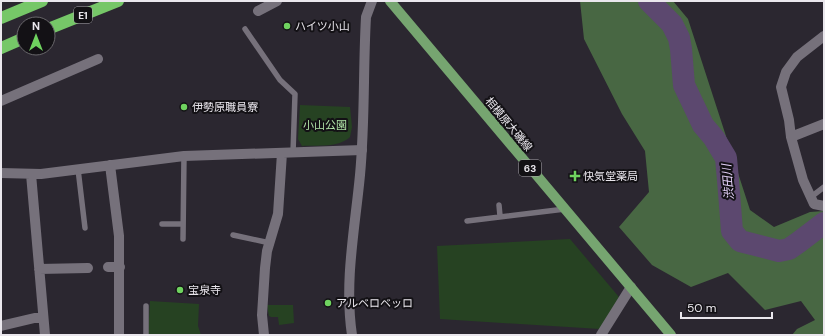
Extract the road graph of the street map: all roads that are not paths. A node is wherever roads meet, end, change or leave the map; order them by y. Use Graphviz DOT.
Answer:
graph roads {
  1 [pos="42,1"];
  2 [pos="118,1"];
  3 [pos="277,1"];
  4 [pos="372,1"];
  5 [pos="390,1"];
  6 [pos="258,11"];
  7 [pos="1,18"];
  8 [pos="56,26"];
  9 [pos="245,29"];
  10 [pos="824,36"];
  11 [pos="16,41"];
  12 [pos="1,48"];
  13 [pos="98,59"];
  14 [pos="1,102"];
  15 [pos="824,124"];
  16 [pos="791,137"];
  17 [pos="362,150"];
  18 [pos="288,153"];
  19 [pos="184,156"];
  20 [pos="110,166"];
  21 [pos="78,169"];
  22 [pos="1,173"];
  23 [pos="31,174"];
  24 [pos="824,187"];
  25 [pos="810,197"];
  26 [pos="499,205"];
  27 [pos="824,206"];
  28 [pos="565,209"];
  29 [pos="500,216"];
  30 [pos="466,221"];
  31 [pos="162,224"];
  32 [pos="182,224"];
  33 [pos="85,228"];
  34 [pos="233,235"];
  35 [pos="183,239"];
  36 [pos="270,243"];
  37 [pos="108,267"];
  38 [pos="120,267"];
  39 [pos="88,268"];
  40 [pos="40,269"];
  41 [pos="631,287"];
  42 [pos="146,306"];
  43 [pos="43,316"];
  44 [pos="1,326"];
  45 [pos="45,335"];
  46 [pos="119,335"];
  47 [pos="146,335"];
  48 [pos="264,335"];
  49 [pos="352,335"];
  50 [pos="601,335"];
  51 [pos="671,335"];
  1 -- 7 [label="highway"];
  2 -- 8 [label="highway, E1"];
  3 -- 6 [label="street"];
  4 -- 17 [label="street"];
  5 -- 28 [label="main road, 相模原大磯線 / 63"];
  9 -- 18 [label="lane"];
  10 -- 16 [label="street"];
  11 -- 12 [label="highway"];
  13 -- 14 [label="street"];
  15 -- 16 [label="street"];
  16 -- 25 [label="street"];
  17 -- 18 [label="street"];
  17 -- 49 [label="street"];
  18 -- 19 [label="street"];
  18 -- 36 [label="street"];
  19 -- 20 [label="street"];
  19 -- 32 [label="lane"];
  20 -- 21 [label="street"];
  20 -- 38 [label="street"];
  21 -- 23 [label="street"];
  21 -- 33 [label="lane"];
  22 -- 23 [label="street"];
  23 -- 40 [label="street"];
  24 -- 25 [label="lane"];
  25 -- 27 [label="street"];
  26 -- 29 [label="lane"];
  28 -- 29 [label="lane"];
  28 -- 41 [label="main road, 相模原大磯線 / 63"];
  29 -- 30 [label="lane"];
  31 -- 32 [label="lane"];
  32 -- 35 [label="lane"];
  34 -- 36 [label="lane"];
  36 -- 48 [label="street"];
  37 -- 38 [label="street"];
  38 -- 46 [label="street"];
  39 -- 40 [label="street"];
  40 -- 43 [label="street"];
  41 -- 50 [label="street"];
  41 -- 51 [label="main road, 相模原大磯線 / 63"];
  42 -- 47 [label="lane"];
  43 -- 44 [label="street"];
  43 -- 45 [label="street"];
}
